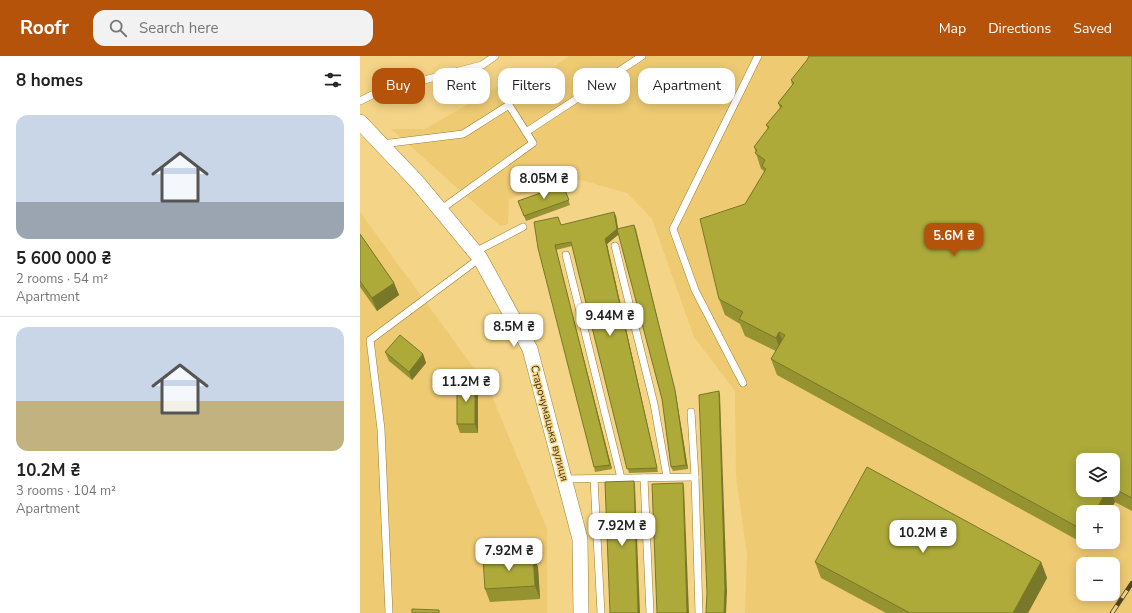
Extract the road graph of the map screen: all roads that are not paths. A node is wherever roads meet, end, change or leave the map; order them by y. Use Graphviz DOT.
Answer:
graph roads {
  1 [pos="495,56"];
  2 [pos="642,56"];
  3 [pos="758,56"];
  4 [pos="360,101"];
  5 [pos="360,122"];
  6 [pos="526,132"];
  7 [pos="382,144"];
  8 [pos="440,210"];
  9 [pos="522,226"];
  10 [pos="615,246"];
  11 [pos="477,255"];
  12 [pos="566,255"];
  13 [pos="743,383"];
  14 [pos="691,412"];
  15 [pos="667,477"];
  16 [pos="695,477"];
  17 [pos="621,478"];
  18 [pos="644,478"];
  19 [pos="564,479"];
  20 [pos="594,479"];
  21 [pos="389,613"];
  22 [pos="581,613"];
  23 [pos="601,613"];
  24 [pos="650,613"];
  25 [pos="699,613"];
  1 -- 4 [label="lane"];
  2 -- 6 [label="lane"];
  3 -- 13 [label="lane"];
  5 -- 7 [label="street, Старочумацька вулиця"];
  6 -- 7 [label="lane"];
  6 -- 8 [label="lane"];
  7 -- 8 [label="street, Старочумацька вулиця"];
  8 -- 11 [label="street, Старочумацька вулиця"];
  9 -- 11 [label="lane"];
  10 -- 15 [label="lane"];
  11 -- 19 [label="street, Старочумацька вулиця"];
  11 -- 21 [label="lane"];
  12 -- 17 [label="lane"];
  14 -- 16 [label="lane"];
  15 -- 16 [label="lane"];
  15 -- 18 [label="lane"];
  16 -- 25 [label="lane"];
  17 -- 18 [label="lane"];
  17 -- 20 [label="lane"];
  18 -- 24 [label="lane"];
  19 -- 20 [label="lane"];
  19 -- 22 [label="street, Старочумацька вулиця"];
  20 -- 23 [label="lane"];
}
